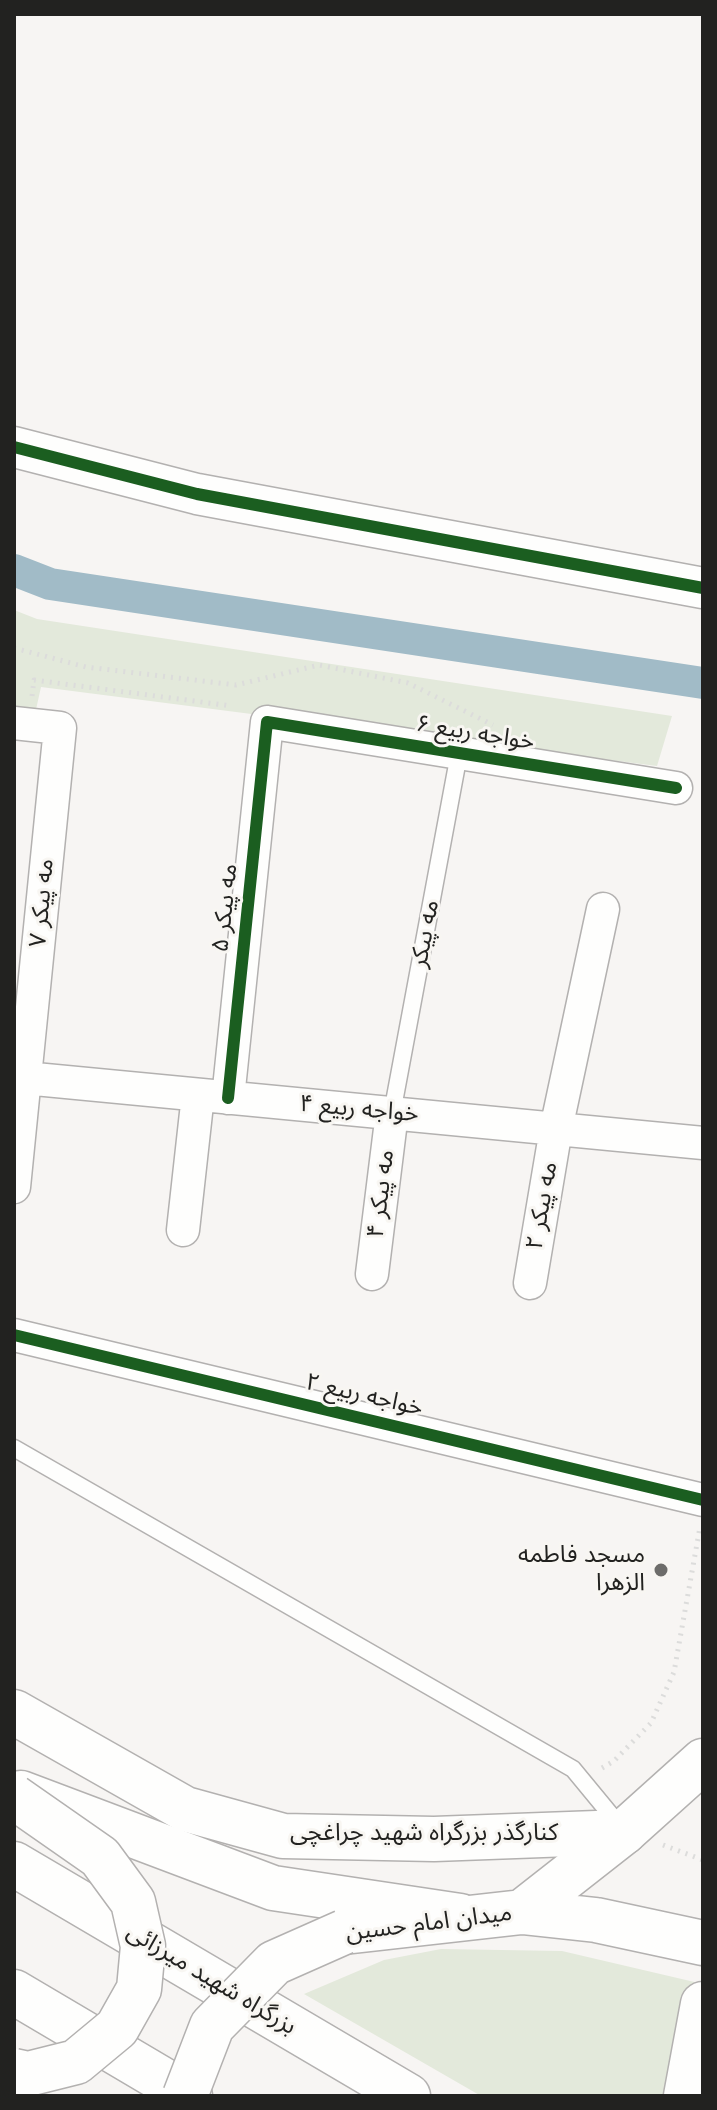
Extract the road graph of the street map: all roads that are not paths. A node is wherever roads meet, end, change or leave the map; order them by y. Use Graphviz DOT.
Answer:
graph roads {
  1 [pos="14,447"];
  2 [pos="703,588"];
  3 [pos="22,715"];
  4 [pos="267,722"];
  5 [pos="459,754"];
  6 [pos="676,788"];
  7 [pos="603,909"];
  8 [pos="20,1078"];
  9 [pos="213,1096"];
  10 [pos="392,1113"];
  11 [pos="556,1129"];
  12 [pos="703,1143"];
  13 [pos="14,1187"];
  14 [pos="183,1230"];
  15 [pos="372,1274"];
  16 [pos="530,1283"];
  17 [pos="14,1335"];
  18 [pos="14,1448"];
  19 [pos="702,1512"];
  20 [pos="14,1712"];
  21 [pos="703,1761"];
  22 [pos="703,1771"];
  23 [pos="14,1790"];
  24 [pos="703,1792"];
  25 [pos="14,1797"];
  26 [pos="624,1832"];
  27 [pos="14,1864"];
  28 [pos="522,1912"];
  29 [pos="460,1916"];
  30 [pos="703,1943"];
  31 [pos="14,1992"];
  32 [pos="703,2004"];
  33 [pos="14,2071"];
  34 [pos="187,2096"];
  35 [pos="408,2096"];
  36 [pos="686,2096"];
  1 -- 2 [label="street"];
  3 -- 8 [label="street, مه پیکر ۷"];
  4 -- 5 [label="street, خواجه ربیع ۶"];
  4 -- 9 [label="street, مه پیکر ۵"];
  5 -- 6 [label="street, خواجه ربیع ۶"];
  5 -- 10 [label="lane, مه پیکر"];
  7 -- 11 [label="street, مه پیکر ۲"];
  8 -- 9 [label="street, خواجه ربیع ۴"];
  8 -- 13 [label="street, مه پیکر ۷"];
  9 -- 10 [label="street, خواجه ربیع ۴"];
  9 -- 14 [label="street, مه پیکر ۵"];
  10 -- 11 [label="street, خواجه ربیع ۴"];
  10 -- 15 [label="street, مه پیکر ۴"];
  11 -- 12 [label="street, خواجه ربیع ۴"];
  11 -- 16 [label="street, مه پیکر ۲"];
  17 -- 19 [label="street, خواجه ربیع ۲"];
  18 -- 26 [label="lane"];
  20 -- 26 [label="main road, کنارگذر بزرگراه شهید چراغچی"];
  21 -- 26 [label="main road"];
  22 -- 24 [label="main road"];
  23 -- 29 [label="main road"];
  25 -- 33 [label="main road, bridge"];
  26 -- 28 [label="main road"];
  27 -- 35 [label="main road, بزرگراه شهید میرزائی"];
  28 -- 29 [label="main road, میدان امام حسین"];
  28 -- 30 [label="main road, میدان امام حسین"];
  29 -- 34 [label="main road, میدان امام حسین, bridge"];
  31 -- 34 [label="main road"];
  32 -- 36 [label="main road"];
}
